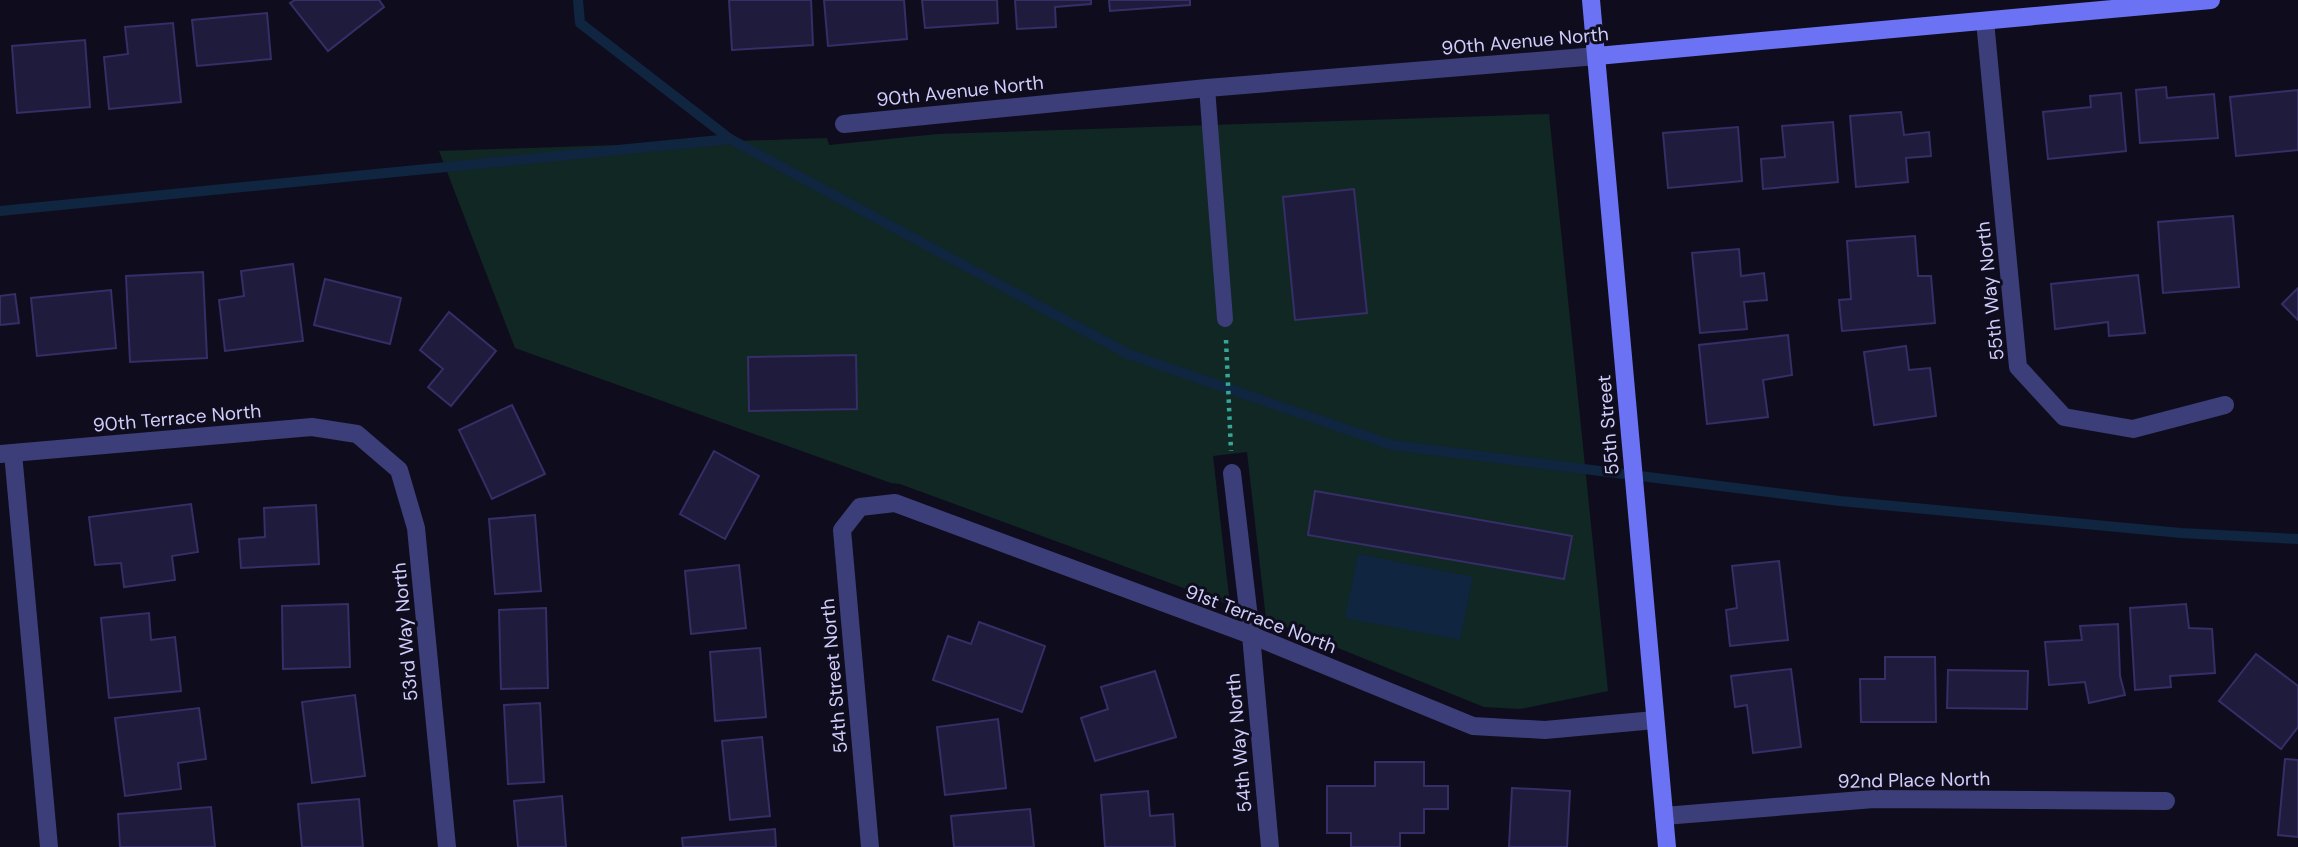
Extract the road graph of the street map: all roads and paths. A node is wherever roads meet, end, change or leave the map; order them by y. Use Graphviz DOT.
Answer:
graph roads {
  1 [pos="1591,0"];
  2 [pos="2211,0"];
  3 [pos="1986,21"];
  4 [pos="1597,56"];
  5 [pos="1207,88"];
  6 [pos="844,124"];
  7 [pos="1225,319"];
  8 [pos="2225,405"];
  9 [pos="357,434"];
  10 [pos="6,454"];
  11 [pos="1232,473"];
  12 [pos="860,507"];
  13 [pos="1251,635"];
  14 [pos="1655,720"];
  15 [pos="2166,801"];
  16 [pos="1664,816"];
  17 [pos="49,847"];
  18 [pos="447,847"];
  19 [pos="870,847"];
  20 [pos="1270,847"];
  21 [pos="1667,847"];
  1 -- 4 [label="street, 55th Street"];
  2 -- 3 [label="street, 90th Avenue North"];
  3 -- 4 [label="street, 90th Avenue North"];
  3 -- 8 [label="street, 55th Way North"];
  4 -- 5 [label="street, 90th Avenue North"];
  4 -- 14 [label="street, 55th Street"];
  5 -- 6 [label="street, 90th Avenue North"];
  5 -- 7 [label="lane"];
  7 -- 11 [label="path"];
  9 -- 10 [label="street, 90th Terrace North"];
  9 -- 18 [label="street, 53rd Way North"];
  10 -- 17 [label="street"];
  11 -- 13 [label="street, 54th Way North"];
  12 -- 13 [label="street, 91st Terrace North"];
  12 -- 19 [label="street, 54th Street North"];
  13 -- 14 [label="street, 91st Terrace North"];
  13 -- 20 [label="street, 54th Way North"];
  14 -- 16 [label="street, 55th Street"];
  15 -- 16 [label="street, 92nd Place North"];
  16 -- 21 [label="street, 55th Street"];
}
